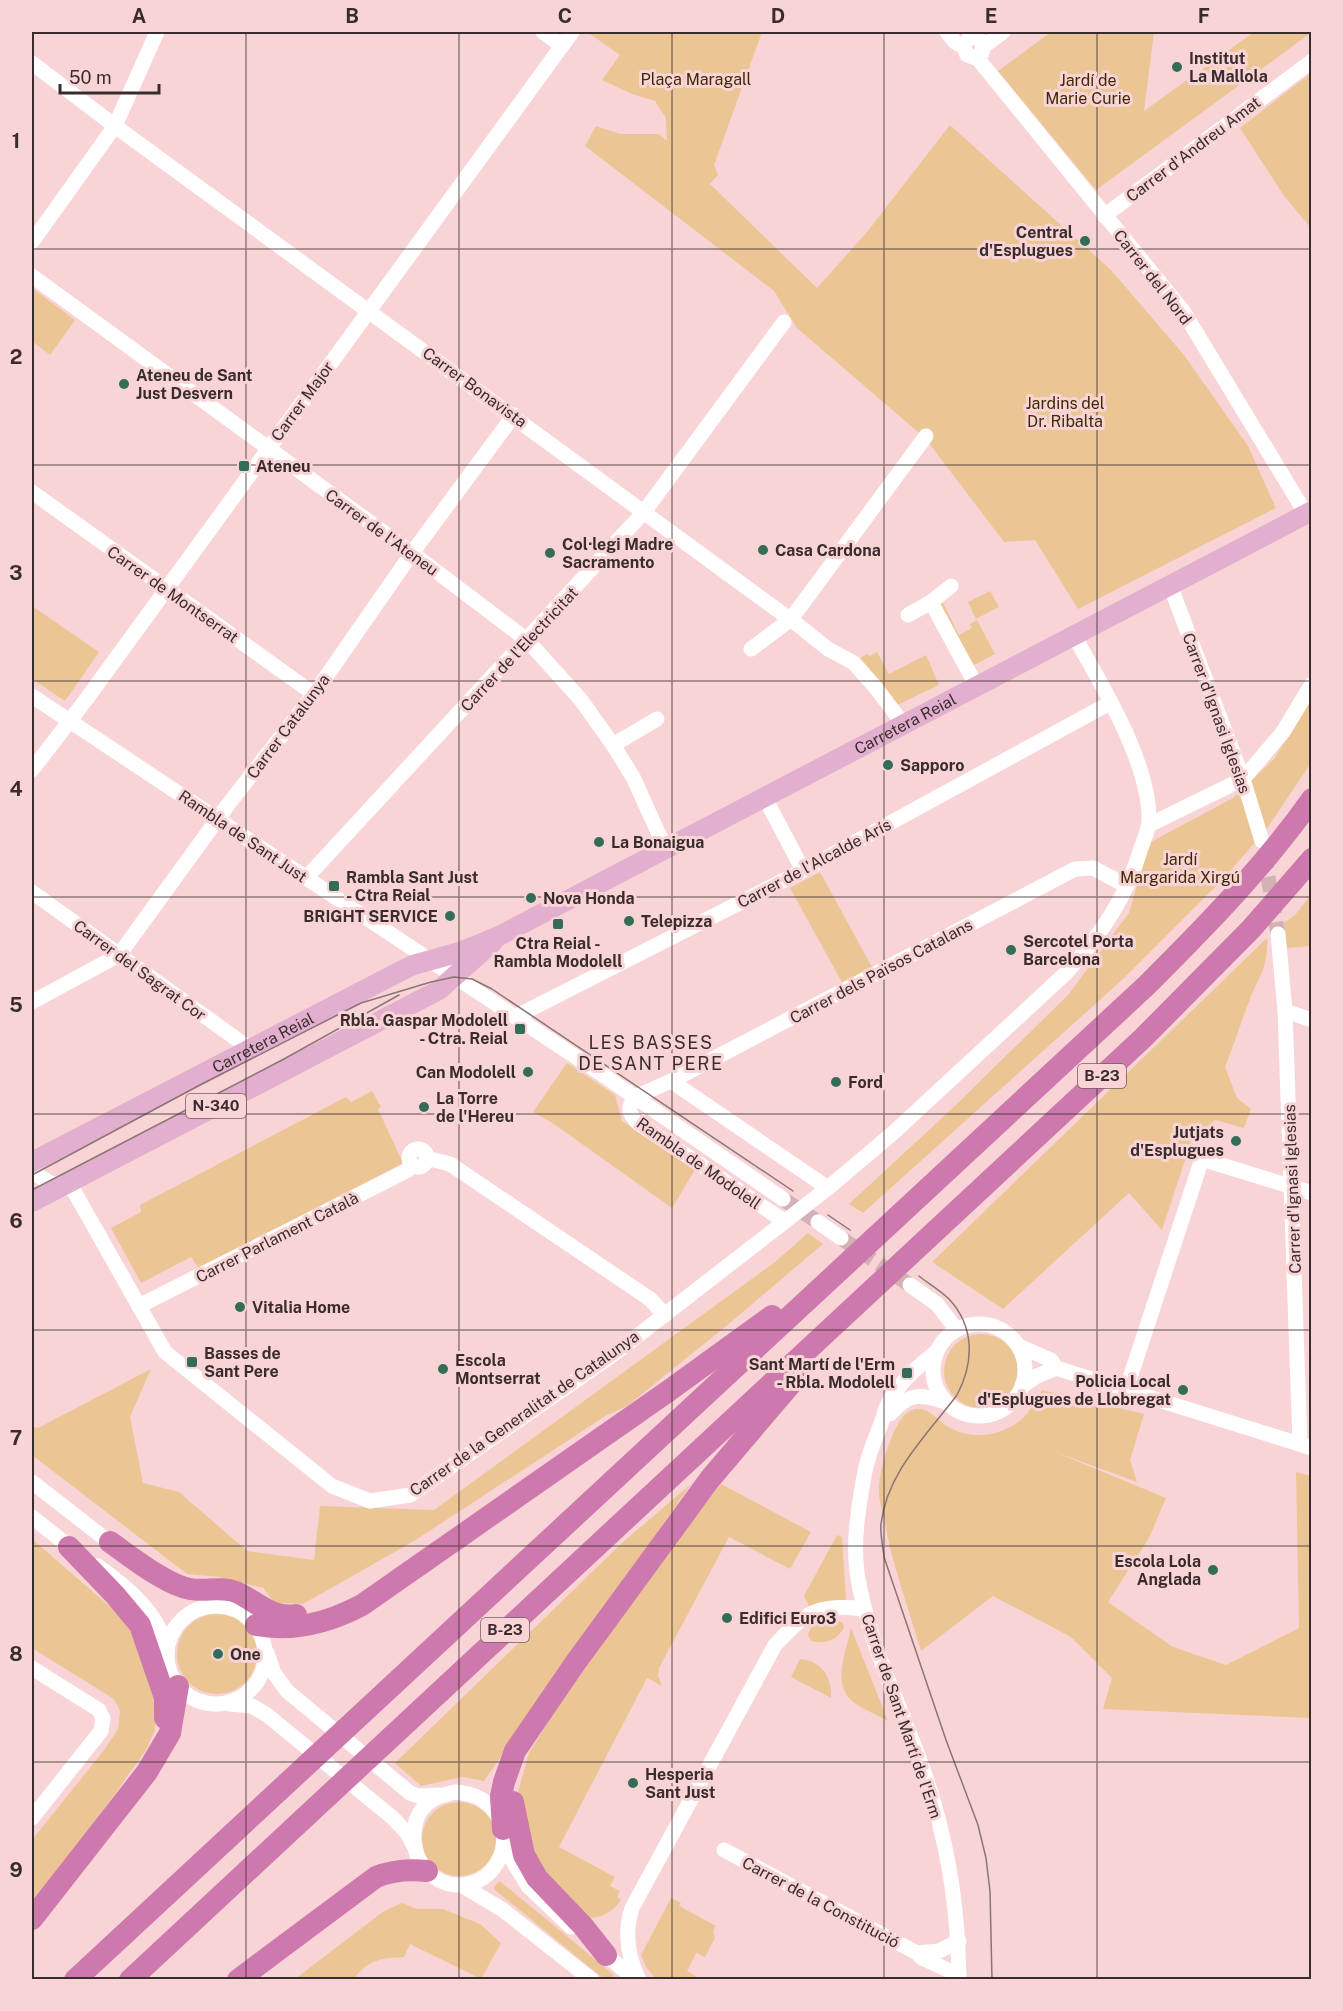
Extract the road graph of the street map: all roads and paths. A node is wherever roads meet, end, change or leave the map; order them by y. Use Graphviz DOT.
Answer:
graph roads {
  1 [pos="158,32"];
  2 [pos="543,32"];
  3 [pos="572,32"];
  4 [pos="947,32"];
  5 [pos="1004,32"];
  6 [pos="967,39"];
  7 [pos="562,45"];
  8 [pos="980,52"];
  9 [pos="1311,61"];
  10 [pos="32,63"];
  11 [pos="116,126"];
  12 [pos="1104,216"];
  13 [pos="32,242"];
  14 [pos="32,276"];
  15 [pos="369,310"];
  16 [pos="784,322"];
  17 [pos="514,415"];
  18 [pos="926,436"];
  19 [pos="268,448"];
  20 [pos="32,492"];
  21 [pos="644,512"];
  22 [pos="1309,513"];
  23 [pos="412,553"];
  24 [pos="1170,585"];
  25 [pos="951,586"];
  26 [pos="165,589"];
  27 [pos="931,602"];
  28 [pos="908,615"];
  29 [pos="790,619"];
  30 [pos="1074,636"];
  31 [pos="527,640"];
  32 [pos="751,649"];
  33 [pos="1311,684"];
  34 [pos="977,687"];
  35 [pos="315,694"];
  36 [pos="32,696"];
  37 [pos="1110,703"];
  38 [pos="657,719"];
  39 [pos="69,720"];
  40 [pos="904,725"];
  41 [pos="613,745"];
  42 [pos="32,770"];
  43 [pos="1243,779"];
  44 [pos="765,798"];
  45 [pos="1311,799"];
  46 [pos="217,819"];
  47 [pos="1149,825"];
  48 [pos="1262,841"];
  49 [pos="666,850"];
  50 [pos="1311,859"];
  51 [pos="803,870"];
  52 [pos="306,878"];
  53 [pos="1127,886"];
  54 [pos="32,892"];
  55 [pos="1278,934"];
  56 [pos="499,936"];
  57 [pos="119,955"];
  58 [pos="429,960"];
  59 [pos="454,977"];
  60 [pos="32,1002"];
  61 [pos="1285,1011"];
  62 [pos="515,1017"];
  63 [pos="1311,1020"];
  64 [pos="249,1048"];
  65 [pos="671,1081"];
  66 [pos="635,1097"];
  67 [pos="32,1162"];
  68 [pos="32,1172"];
  69 [pos="67,1184"];
  70 [pos="828,1188"];
  71 [pos="1292,1188"];
  72 [pos="1311,1192"];
  73 [pos="783,1199"];
  74 [pos="32,1202"];
  75 [pos="784,1221"];
  76 [pos="818,1222"];
  77 [pos="841,1238"];
  78 [pos="848,1260"];
  79 [pos="881,1281"];
  80 [pos="910,1286"];
  81 [pos="139,1306"];
  82 [pos="665,1315"];
  83 [pos="956,1329"];
  84 [pos="1019,1346"];
  85 [pos="937,1351"];
  86 [pos="1056,1368"];
  87 [pos="1022,1386"];
  88 [pos="1126,1390"];
  89 [pos="943,1401"];
  90 [pos="883,1420"];
  91 [pos="611,1430"];
  92 [pos="1306,1446"];
  93 [pos="32,1482"];
  94 [pos="32,1517"];
  95 [pos="110,1542"];
  96 [pos="69,1547"];
  97 [pos="204,1607"];
  98 [pos="864,1609"];
  99 [pos="260,1635"];
  100 [pos="167,1662"];
  101 [pos="576,1662"];
  102 [pos="32,1668"];
  103 [pos="178,1686"];
  104 [pos="215,1704"];
  105 [pos="147,1772"];
  106 [pos="443,1795"];
  107 [pos="32,1818"];
  108 [pos="504,1838"];
  109 [pos="415,1848"];
  110 [pos="724,1850"];
  111 [pos="427,1871"];
  112 [pos="463,1886"];
  113 [pos="32,1918"];
  114 [pos="959,1941"];
  115 [pos="917,1953"];
  116 [pos="606,1956"];
  117 [pos="580,1975"];
  118 [pos="959,1977"];
  119 [pos="75,1980"];
  120 [pos="130,1980"];
  121 [pos="238,1980"];
  122 [pos="592,1980"];
  123 [pos="638,1980"];
  1 -- 11 [label="street"];
  2 -- 7 [label="street"];
  3 -- 7 [label="street, Carrer Major"];
  4 -- 6 [label="street, Carrer del Nord"];
  5 -- 8 [label="street"];
  6 -- 8 [label="street, Carrer del Nord"];
  7 -- 15 [label="street, Carrer Major"];
  8 -- 12 [label="street, Carrer del Nord"];
  9 -- 12 [label="street, Carrer d'Andreu Amat"];
  10 -- 11 [label="street, Carrer Bonavista"];
  11 -- 13 [label="street"];
  11 -- 15 [label="street, Carrer Bonavista"];
  12 -- 22 [label="street, Carrer del Nord"];
  14 -- 19 [label="street, Carrer de l'Ateneu"];
  15 -- 17 [label="street, Carrer Bonavista"];
  15 -- 19 [label="street, Carrer Major"];
  16 -- 21 [label="street, Carrer de l'Electricitat"];
  17 -- 21 [label="street, Carrer Bonavista"];
  17 -- 23 [label="street, Carrer Catalunya"];
  18 -- 29 [label="street"];
  19 -- 23 [label="street, Carrer de l'Ateneu"];
  19 -- 26 [label="street, Carrer Major"];
  20 -- 26 [label="street, Carrer de Montserrat"];
  21 -- 29 [label="street, Carrer Bonavista"];
  21 -- 31 [label="street, Carrer de l'Electricitat"];
  22 -- 24 [label="main road, Carretera Reial / N-340"];
  23 -- 31 [label="street, Carrer de l'Ateneu"];
  23 -- 35 [label="street, Carrer Catalunya"];
  24 -- 30 [label="main road, Carretera Reial / N-340"];
  24 -- 43 [label="street, Carrer d'Ignasi Iglesias"];
  25 -- 27 [label="street"];
  26 -- 35 [label="street, Carrer de Montserrat"];
  26 -- 39 [label="street, Carrer Major"];
  27 -- 28 [label="street"];
  27 -- 34 [label="street"];
  29 -- 32 [label="street"];
  29 -- 40 [label="street, Carrer Bonavista"];
  30 -- 34 [label="main road, Carretera Reial / N-340"];
  30 -- 37 [label="street"];
  31 -- 41 [label="street, Carrer de l'Ateneu"];
  31 -- 52 [label="street, Carrer de l'Electricitat"];
  33 -- 43 [label="street"];
  34 -- 40 [label="main road, Carretera Reial / N-340"];
  35 -- 46 [label="street, Carrer Catalunya"];
  36 -- 39 [label="street, Rambla de Sant Just"];
  37 -- 47 [label="street"];
  37 -- 51 [label="street, Carrer de l'Alcalde Arís"];
  38 -- 41 [label="street"];
  39 -- 42 [label="street, Carrer Major"];
  39 -- 46 [label="street, Rambla de Sant Just"];
  40 -- 44 [label="main road, Carretera Reial / N-340"];
  41 -- 49 [label="street, Carrer de l'Ateneu"];
  43 -- 47 [label="street"];
  43 -- 48 [label="street, Carrer d'Ignasi Iglesias"];
  44 -- 49 [label="main road, Carretera Reial / N-340"];
  44 -- 51 [label="street"];
  45 -- 78 [label="highway, B-23"];
  46 -- 52 [label="street, Rambla de Sant Just"];
  46 -- 57 [label="street, Carrer Catalunya"];
  47 -- 53 [label="street, Carrer de la Generalitat de Catalunya"];
  49 -- 56 [label="main road, Carretera Reial / N-340"];
  50 -- 79 [label="highway, B-23"];
  51 -- 62 [label="street, Carrer de l'Alcalde Arís"];
  52 -- 58 [label="street, Rambla de Sant Just"];
  53 -- 65 [label="street, Carrer dels Països Catalans"];
  53 -- 70 [label="street, Carrer de la Generalitat de Catalunya"];
  54 -- 57 [label="street, Carrer del Sagrat Cor"];
  55 -- 61 [label="street, Carrer d'Ignasi Iglesias"];
  56 -- 58 [label="main road, Carretera Reial / N-340"];
  56 -- 59 [label="main road, Carretera Reial / N-340"];
  57 -- 60 [label="street, Carrer Catalunya"];
  57 -- 64 [label="street, Carrer del Sagrat Cor"];
  58 -- 59 [label="street, Rambla de Sant Just"];
  58 -- 64 [label="main road, Carretera Reial / N-340"];
  59 -- 62 [label="street, Rambla de Modolell"];
  59 -- 69 [label="main road, Carretera Reial / N-340"];
  61 -- 63 [label="street"];
  61 -- 71 [label="street, Carrer d'Ignasi Iglesias"];
  62 -- 66 [label="street, Rambla de Modolell"];
  64 -- 67 [label="main road, Carretera Reial / N-340"];
  65 -- 66 [label="street, Carrer dels Països Catalans"];
  65 -- 70 [label="street"];
  66 -- 73 [label="street, Rambla de Modolell"];
  66 -- 75 [label="street, Rambla de Modolell"];
  68 -- 69 [label="street"];
  69 -- 74 [label="main road, Carretera Reial / N-340"];
  69 -- 81 [label="street, Carrer de la Generalitat de Catalunya"];
  70 -- 75 [label="street, Carrer de la Generalitat de Catalunya"];
  71 -- 72 [label="street"];
  71 -- 88 [label="street"];
  71 -- 92 [label="street, Carrer d'Ignasi Iglesias"];
  75 -- 82 [label="street, Carrer de la Generalitat de Catalunya"];
  76 -- 77 [label="street"];
  78 -- 91 [label="highway"];
  78 -- 119 [label="highway, B-23"];
  79 -- 101 [label="highway"];
  79 -- 120 [label="highway, B-23"];
  80 -- 83 [label="street"];
  81 -- 82 [label="street, Carrer Parlament Català"];
  81 -- 82 [label="street, Carrer de la Generalitat de Catalunya"];
  83 -- 84 [label="street"];
  83 -- 85 [label="street"];
  84 -- 86 [label="street"];
  84 -- 87 [label="street"];
  85 -- 89 [label="street"];
  85 -- 90 [label="street, Carrer de Sant Martí de l'Erm"];
  86 -- 87 [label="street"];
  86 -- 88 [label="street"];
  87 -- 89 [label="street"];
  88 -- 92 [label="street"];
  89 -- 90 [label="street, Carrer de Sant Martí de l'Erm"];
  90 -- 98 [label="street, Carrer de Sant Martí de l'Erm"];
  91 -- 95 [label="highway"];
  91 -- 99 [label="highway"];
  93 -- 95 [label="street"];
  94 -- 96 [label="street"];
  95 -- 97 [label="street"];
  96 -- 100 [label="street"];
  96 -- 105 [label="highway"];
  97 -- 99 [label="street"];
  97 -- 100 [label="street"];
  98 -- 114 [label="street, Carrer de Sant Martí de l'Erm"];
  98 -- 123 [label="street"];
  99 -- 104 [label="street"];
  99 -- 106 [label="street"];
  100 -- 103 [label="street"];
  101 -- 108 [label="highway"];
  101 -- 116 [label="highway"];
  102 -- 107 [label="street"];
  103 -- 104 [label="street"];
  103 -- 105 [label="highway"];
  104 -- 109 [label="street"];
  105 -- 113 [label="highway"];
  106 -- 108 [label="street"];
  106 -- 109 [label="street"];
  108 -- 112 [label="street"];
  108 -- 116 [label="street"];
  109 -- 111 [label="street"];
  110 -- 115 [label="street, Carrer de la Constitució"];
  111 -- 112 [label="street"];
  111 -- 121 [label="highway"];
  112 -- 117 [label="street"];
  114 -- 115 [label="street, Carrer de la Constitució"];
  114 -- 118 [label="street, Carrer de Sant Martí de l'Erm"];
  115 -- 118 [label="street, Carrer de la Constitució"];
  116 -- 123 [label="street"];
  117 -- 122 [label="street"];
}
